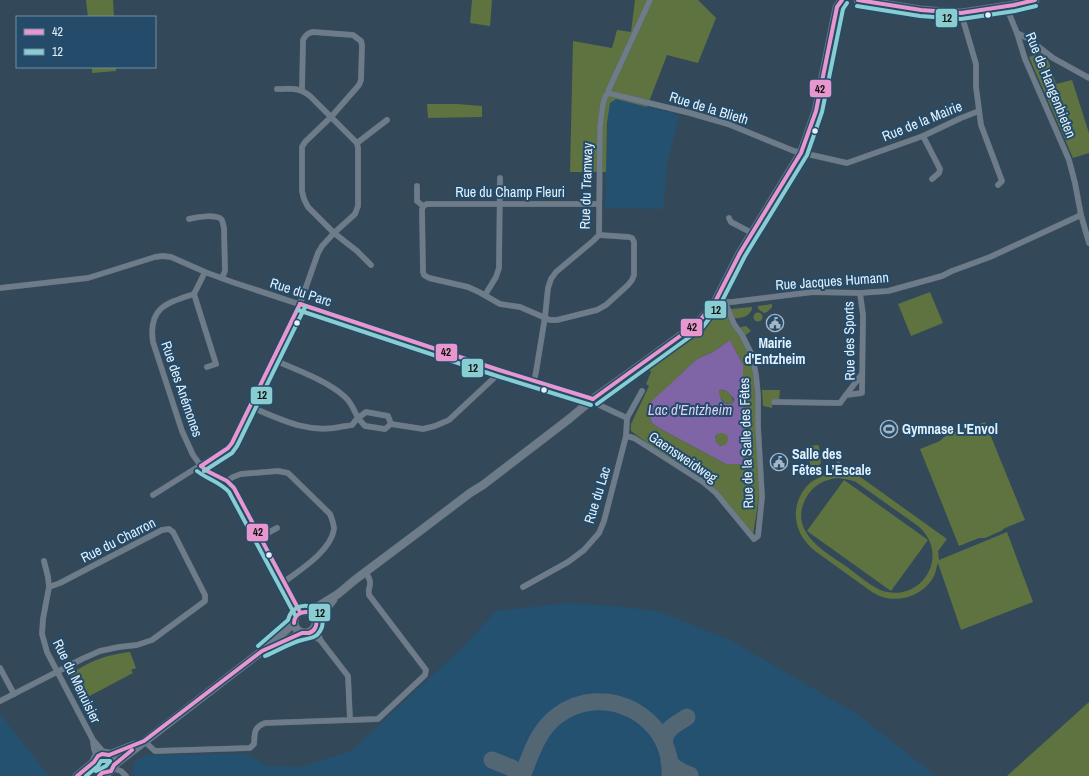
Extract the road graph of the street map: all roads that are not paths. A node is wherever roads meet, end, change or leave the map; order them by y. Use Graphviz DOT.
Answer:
graph roads {
  1 [pos="650,0"];
  2 [pos="842,0"];
  3 [pos="858,0"];
  4 [pos="1035,0"];
  5 [pos="993,4"];
  6 [pos="1007,6"];
  7 [pos="961,13"];
  8 [pos="1017,33"];
  9 [pos="1089,78"];
  10 [pos="277,89"];
  11 [pos="302,91"];
  12 [pos="608,93"];
  13 [pos="978,112"];
  14 [pos="331,116"];
  15 [pos="387,120"];
  16 [pos="923,136"];
  17 [pos="357,143"];
  18 [pos="801,153"];
  19 [pos="500,178"];
  20 [pos="932,179"];
  21 [pos="998,185"];
  22 [pos="417,186"];
  23 [pos="499,204"];
  24 [pos="598,204"];
  25 [pos="423,206"];
  26 [pos="1081,215"];
  27 [pos="729,218"];
  28 [pos="189,219"];
  29 [pos="752,232"];
  30 [pos="334,233"];
  31 [pos="599,235"];
  32 [pos="1089,243"];
  33 [pos="371,265"];
  34 [pos="205,272"];
  35 [pos="222,278"];
  36 [pos="0,288"];
  37 [pos="194,294"];
  38 [pos="860,294"];
  39 [pos="486,295"];
  40 [pos="716,300"];
  41 [pos="724,302"];
  42 [pos="300,304"];
  43 [pos="545,317"];
  44 [pos="274,360"];
  45 [pos="207,367"];
  46 [pos="499,370"];
  47 [pos="862,374"];
  48 [pos="534,381"];
  49 [pos="642,391"];
  50 [pos="846,395"];
  51 [pos="593,399"];
  52 [pos="774,402"];
  53 [pos="251,406"];
  54 [pos="358,418"];
  55 [pos="627,418"];
  56 [pos="392,424"];
  57 [pos="626,436"];
  58 [pos="201,466"];
  59 [pos="227,481"];
  60 [pos="153,495"];
  61 [pos="277,528"];
  62 [pos="260,537"];
  63 [pos="754,539"];
  64 [pos="44,561"];
  65 [pos="365,572"];
  66 [pos="284,582"];
  67 [pos="49,587"];
  68 [pos="523,587"];
  69 [pos="338,594"];
  70 [pos="300,612"];
  71 [pos="309,612"];
  72 [pos="294,623"];
  73 [pos="311,628"];
  74 [pos="262,651"];
  75 [pos="0,668"];
  76 [pos="57,672"];
  77 [pos="14,694"];
  78 [pos="0,701"];
  79 [pos="350,720"];
  80 [pos="144,741"];
  81 [pos="101,757"];
  82 [pos="113,766"];
  83 [pos="101,775"];
  84 [pos="77,776"];
  85 [pos="126,776"];
  1 -- 12 [label="street, Rue du Tramway"];
  2 -- 18 [label="main road"];
  3 -- 7 [label="main road"];
  4 -- 6 [label="main road"];
  5 -- 6 [label="main road"];
  5 -- 7 [label="main road"];
  6 -- 8 [label="street, Rue de Hangenbieten"];
  7 -- 13 [label="street, Rue de la Mairie"];
  8 -- 9 [label="street"];
  8 -- 26 [label="street, Rue de Hangenbieten"];
  10 -- 11 [label="street"];
  11 -- 14 [label="street"];
  11 -- 14 [label="street"];
  12 -- 18 [label="street, Rue de la Blieth"];
  12 -- 24 [label="street, Rue du Tramway"];
  13 -- 16 [label="street, Rue de la Mairie"];
  13 -- 21 [label="street"];
  14 -- 17 [label="street"];
  14 -- 30 [label="street"];
  15 -- 17 [label="street"];
  16 -- 18 [label="street, Rue de la Mairie"];
  16 -- 20 [label="street"];
  17 -- 30 [label="street"];
  18 -- 29 [label="main road"];
  19 -- 23 [label="street"];
  22 -- 25 [label="street"];
  23 -- 24 [label="street, Rue du Champ Fleuri"];
  23 -- 25 [label="street, Rue du Champ Fleuri"];
  23 -- 39 [label="street"];
  24 -- 31 [label="street, Rue du Tramway"];
  25 -- 39 [label="street"];
  26 -- 32 [label="street, Rue de Hangenbieten"];
  26 -- 38 [label="street, Rue Jacques Humann"];
  27 -- 29 [label="street"];
  28 -- 35 [label="street"];
  29 -- 40 [label="main road"];
  30 -- 33 [label="street"];
  30 -- 42 [label="street"];
  31 -- 43 [label="street, Rue du Tramway"];
  31 -- 43 [label="street"];
  34 -- 35 [label="street, Rue du Parc"];
  34 -- 36 [label="street, Rue du Parc"];
  34 -- 37 [label="street"];
  35 -- 42 [label="street, Rue du Parc"];
  37 -- 45 [label="street"];
  37 -- 58 [label="street, Rue des Anémones"];
  38 -- 41 [label="street, Rue Jacques Humann"];
  38 -- 47 [label="street, Rue des Sports"];
  39 -- 43 [label="street"];
  40 -- 41 [label="street, Rue Jacques Humann"];
  40 -- 51 [label="main road"];
  41 -- 63 [label="street, Rue de la Salle des Fêtes"];
  42 -- 44 [label="street"];
  42 -- 46 [label="street, Rue du Parc"];
  43 -- 48 [label="street, Rue du Tramway"];
  44 -- 53 [label="street"];
  44 -- 54 [label="street"];
  46 -- 48 [label="street, Rue du Parc"];
  46 -- 56 [label="street"];
  47 -- 50 [label="street"];
  47 -- 50 [label="street, Rue des Sports"];
  48 -- 51 [label="street, Rue du Parc"];
  49 -- 55 [label="street, Rue du Lac"];
  50 -- 52 [label="street, Rue des Sports"];
  51 -- 55 [label="street"];
  51 -- 65 [label="main road"];
  53 -- 54 [label="street"];
  53 -- 58 [label="street"];
  54 -- 56 [label="street"];
  54 -- 56 [label="street"];
  55 -- 57 [label="street, Rue du Lac"];
  57 -- 63 [label="street, Gaensweidweg"];
  57 -- 68 [label="street, Rue du Lac"];
  58 -- 59 [label="street"];
  58 -- 60 [label="street"];
  59 -- 62 [label="street"];
  59 -- 66 [label="street"];
  61 -- 62 [label="street"];
  62 -- 66 [label="street"];
  64 -- 67 [label="street, Rue du Menuisier"];
  65 -- 69 [label="main road"];
  65 -- 79 [label="street"];
  66 -- 70 [label="street"];
  67 -- 76 [label="street, Rue du Menuisier"];
  67 -- 76 [label="street, Rue du Charron"];
  69 -- 71 [label="main road"];
  69 -- 73 [label="main road"];
  70 -- 71 [label="main road"];
  70 -- 72 [label="main road"];
  71 -- 73 [label="main road"];
  72 -- 73 [label="main road"];
  72 -- 74 [label="main road"];
  73 -- 74 [label="main road"];
  73 -- 79 [label="street"];
  74 -- 80 [label="main road"];
  75 -- 77 [label="street"];
  76 -- 77 [label="street"];
  76 -- 81 [label="street, Rue du Menuisier"];
  77 -- 78 [label="street"];
  79 -- 80 [label="street"];
  80 -- 81 [label="main road"];
  80 -- 82 [label="main road"];
  81 -- 82 [label="main road"];
  81 -- 83 [label="main road"];
  81 -- 84 [label="main road"];
  82 -- 83 [label="main road"];
  82 -- 85 [label="street"];
}
